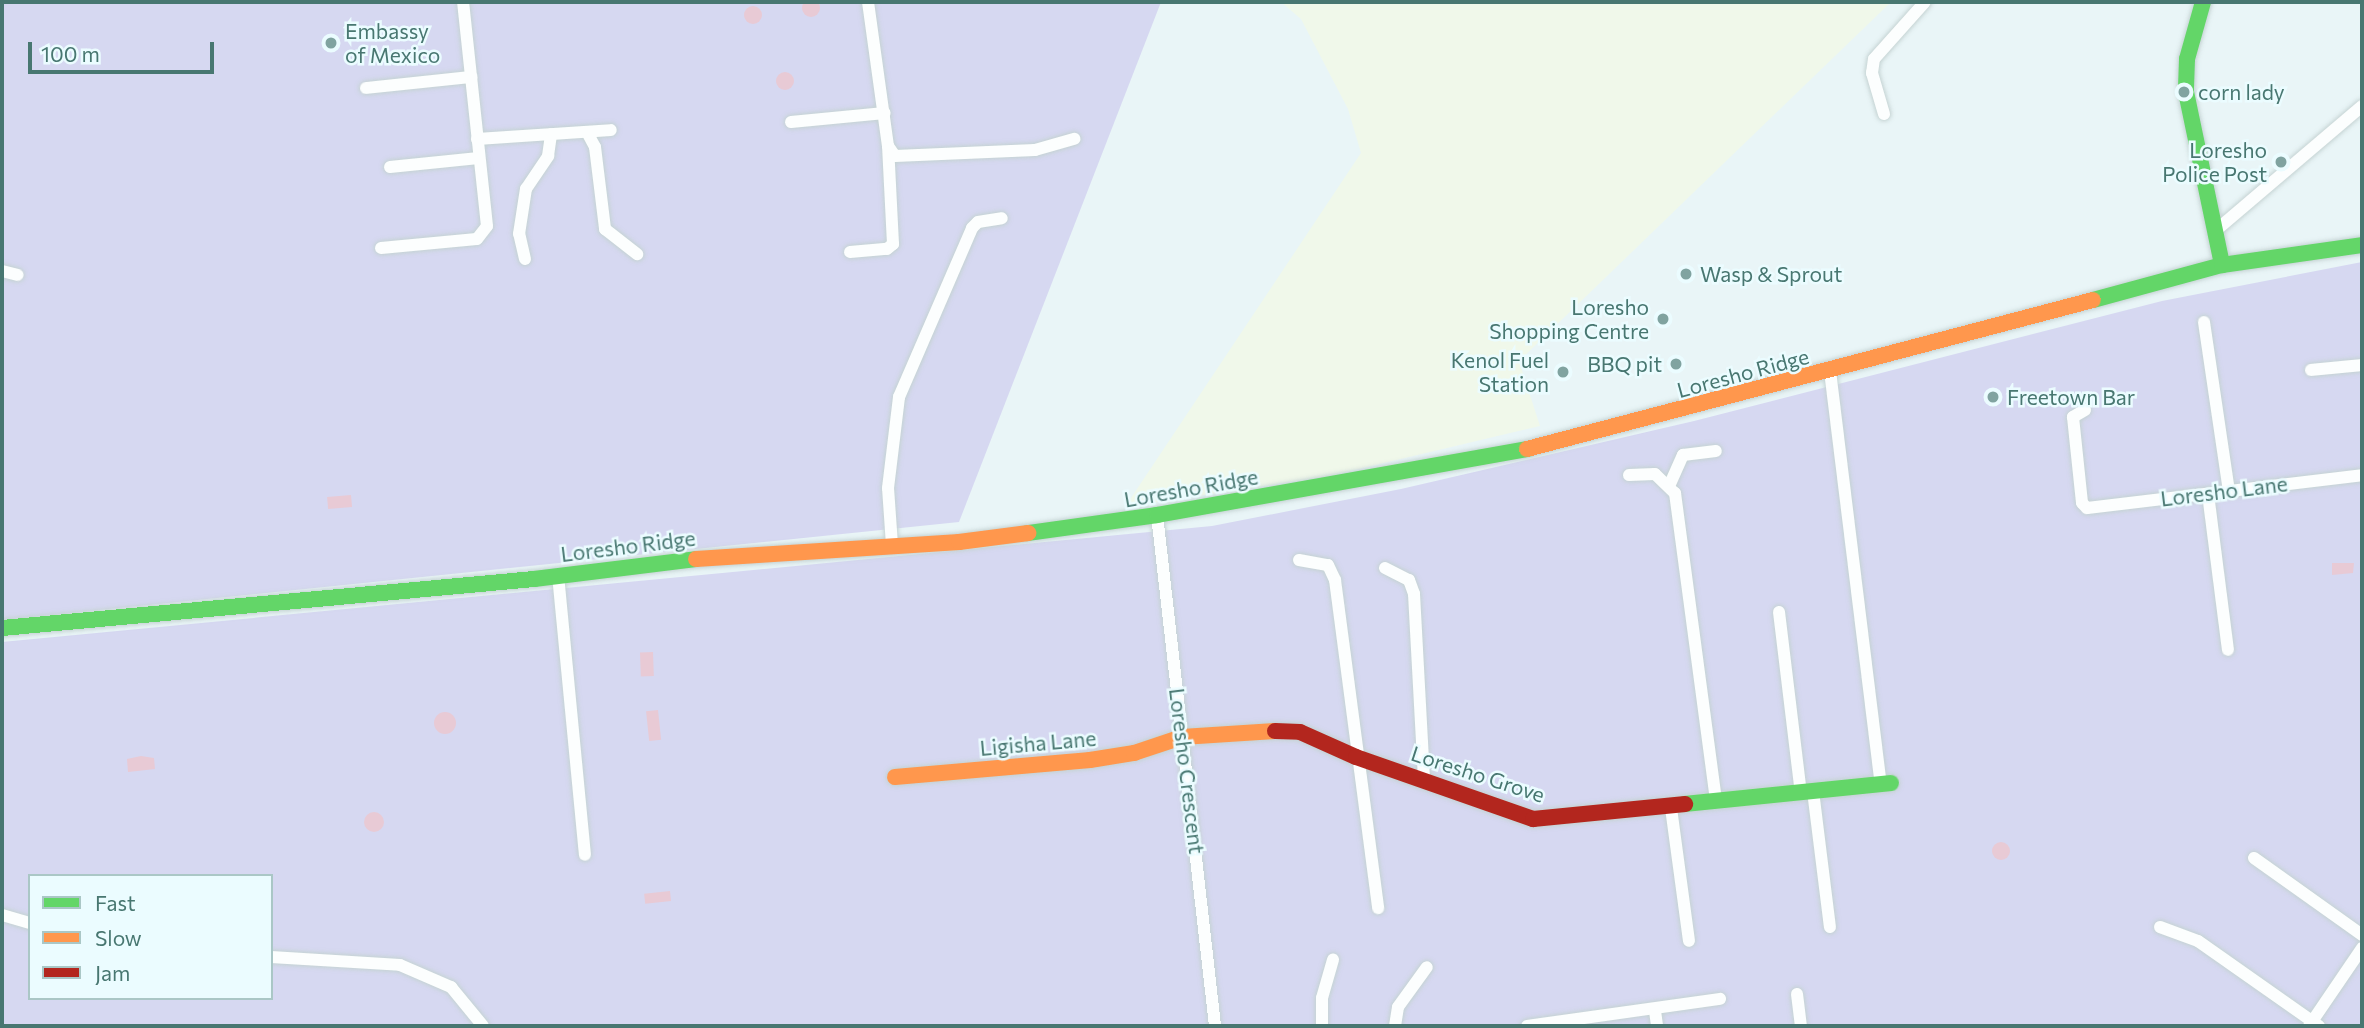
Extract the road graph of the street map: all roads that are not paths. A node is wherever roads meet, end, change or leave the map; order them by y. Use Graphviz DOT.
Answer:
graph roads {
  1 [pos="463,2"];
  2 [pos="868,2"];
  3 [pos="1925,2"];
  4 [pos="2203,2"];
  5 [pos="471,77"];
  6 [pos="366,88"];
  7 [pos="2362,106"];
  8 [pos="885,113"];
  9 [pos="1884,114"];
  10 [pos="791,122"];
  11 [pos="611,131"];
  12 [pos="587,132"];
  13 [pos="551,134"];
  14 [pos="478,139"];
  15 [pos="1074,139"];
  16 [pos="888,146"];
  17 [pos="480,158"];
  18 [pos="390,167"];
  19 [pos="1002,218"];
  20 [pos="2214,232"];
  21 [pos="2362,245"];
  22 [pos="381,248"];
  23 [pos="850,252"];
  24 [pos="637,254"];
  25 [pos="524,259"];
  26 [pos="2222,265"];
  27 [pos="2,271"];
  28 [pos="18,275"];
  29 [pos="2204,322"];
  30 [pos="2362,365"];
  31 [pos="2311,370"];
  32 [pos="1830,371"];
  33 [pos="2085,410"];
  34 [pos="1716,451"];
  35 [pos="1629,475"];
  36 [pos="2362,475"];
  37 [pos="1670,484"];
  38 [pos="2229,491"];
  39 [pos="2208,494"];
  40 [pos="1157,515"];
  41 [pos="892,545"];
  42 [pos="1299,560"];
  43 [pos="1385,568"];
  44 [pos="558,576"];
  45 [pos="1779,612"];
  46 [pos="2,628"];
  47 [pos="2228,650"];
  48 [pos="1182,737"];
  49 [pos="1356,757"];
  50 [pos="895,777"];
  51 [pos="1424,778"];
  52 [pos="1886,783"];
  53 [pos="1807,792"];
  54 [pos="1716,801"];
  55 [pos="1671,808"];
  56 [pos="585,855"];
  57 [pos="2254,858"];
  58 [pos="1378,908"];
  59 [pos="2,915"];
  60 [pos="28,922"];
  61 [pos="1830,927"];
  62 [pos="2160,927"];
  63 [pos="2362,935"];
  64 [pos="1689,940"];
  65 [pos="2362,948"];
  66 [pos="273,957"];
  67 [pos="1333,960"];
  68 [pos="1427,967"];
  69 [pos="1797,994"];
  70 [pos="1720,999"];
  71 [pos="1655,1011"];
  72 [pos="2313,1025"];
  73 [pos="483,1026"];
  74 [pos="1215,1026"];
  75 [pos="1322,1026"];
  76 [pos="1395,1026"];
  77 [pos="1527,1026"];
  78 [pos="1657,1026"];
  79 [pos="1801,1026"];
  1 -- 5 [label="street"];
  2 -- 8 [label="street"];
  3 -- 9 [label="street"];
  4 -- 20 [label="main road"];
  5 -- 6 [label="street"];
  5 -- 14 [label="street"];
  7 -- 20 [label="street"];
  8 -- 10 [label="street"];
  8 -- 16 [label="street"];
  11 -- 12 [label="street"];
  12 -- 13 [label="street"];
  12 -- 24 [label="street"];
  13 -- 14 [label="street"];
  13 -- 25 [label="street"];
  14 -- 17 [label="street"];
  15 -- 16 [label="street"];
  16 -- 23 [label="street"];
  17 -- 18 [label="street"];
  17 -- 22 [label="street"];
  19 -- 41 [label="street"];
  20 -- 26 [label="main road"];
  21 -- 26 [label="main road, Loresho Ridge"];
  26 -- 32 [label="main road, Loresho Ridge"];
  27 -- 28 [label="street"];
  29 -- 38 [label="street"];
  30 -- 31 [label="street"];
  32 -- 40 [label="main road, Loresho Ridge"];
  32 -- 52 [label="street"];
  33 -- 39 [label="street, Loresho Lane"];
  34 -- 37 [label="street"];
  35 -- 37 [label="street"];
  36 -- 38 [label="street, Loresho Lane"];
  37 -- 54 [label="street"];
  38 -- 39 [label="street, Loresho Lane"];
  39 -- 47 [label="street"];
  40 -- 41 [label="main road, Loresho Ridge"];
  40 -- 48 [label="street, Loresho Crescent"];
  41 -- 44 [label="main road, Loresho Ridge"];
  42 -- 49 [label="street"];
  43 -- 51 [label="street"];
  44 -- 46 [label="main road, Loresho Ridge"];
  44 -- 56 [label="street"];
  45 -- 53 [label="street"];
  48 -- 49 [label="main road, Loresho Grove"];
  48 -- 50 [label="main road, Ligisha Lane"];
  48 -- 74 [label="street, Loresho Crescent"];
  49 -- 51 [label="main road, Loresho Grove"];
  49 -- 58 [label="street"];
  51 -- 55 [label="main road, Loresho Grove"];
  52 -- 53 [label="main road, Loresho Grove"];
  53 -- 54 [label="main road, Loresho Grove"];
  53 -- 61 [label="street"];
  54 -- 55 [label="main road, Loresho Grove"];
  55 -- 64 [label="street"];
  57 -- 63 [label="street"];
  59 -- 60 [label="street"];
  62 -- 72 [label="street"];
  65 -- 72 [label="street"];
  66 -- 73 [label="street"];
  67 -- 75 [label="street"];
  68 -- 76 [label="street"];
  69 -- 79 [label="street"];
  70 -- 71 [label="street"];
  71 -- 77 [label="street"];
  71 -- 78 [label="street"];
}
